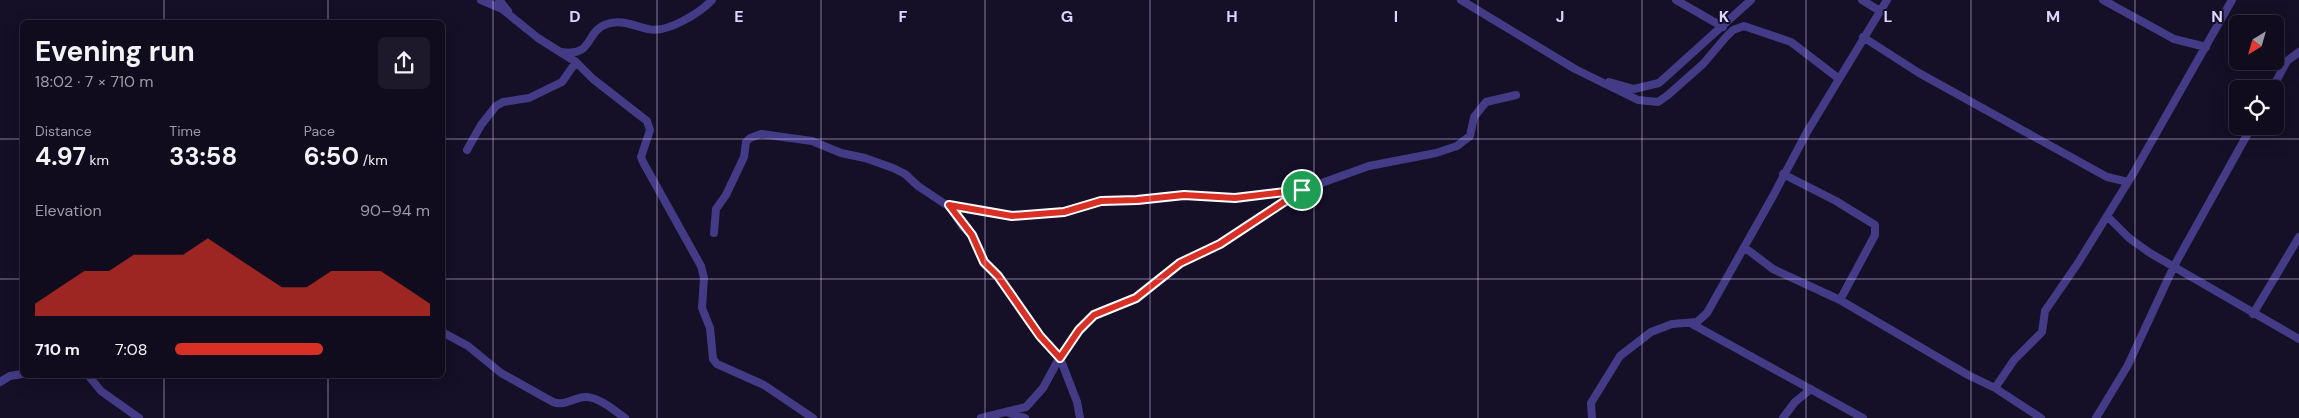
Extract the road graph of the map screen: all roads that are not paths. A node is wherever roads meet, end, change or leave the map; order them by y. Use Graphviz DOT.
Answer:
graph roads {
  1 [pos="481,0"];
  2 [pos="499,0"];
  3 [pos="712,0"];
  4 [pos="1461,0"];
  5 [pos="1676,0"];
  6 [pos="1751,0"];
  7 [pos="1862,0"];
  8 [pos="1887,0"];
  9 [pos="2103,0"];
  10 [pos="2232,0"];
  11 [pos="1880,11"];
  12 [pos="516,20"];
  13 [pos="1723,27"];
  14 [pos="1863,37"];
  15 [pos="2206,47"];
  16 [pos="560,52"];
  17 [pos="2299,52"];
  18 [pos="576,62"];
  19 [pos="1575,69"];
  20 [pos="1838,78"];
  21 [pos="2277,80"];
  22 [pos="1516,95"];
  23 [pos="2247,135"];
  24 [pos="468,150"];
  25 [pos="1783,174"];
  26 [pos="2115,181"];
  27 [pos="2128,182"];
  28 [pos="1302,190"];
  29 [pos="2119,196"];
  30 [pos="949,205"];
  31 [pos="2107,216"];
  32 [pos="714,233"];
  33 [pos="2299,237"];
  34 [pos="1744,247"];
  35 [pos="2174,266"];
  36 [pos="1840,300"];
  37 [pos="1707,313"];
  38 [pos="2253,314"];
  39 [pos="1692,324"];
  40 [pos="1708,331"];
  41 [pos="445,334"];
  42 [pos="2299,339"];
  43 [pos="1060,358"];
  44 [pos="20,374"];
  45 [pos="90,378"];
  46 [pos="0,382"];
  47 [pos="1995,388"];
  48 [pos="1811,389"];
  49 [pos="1009,412"];
  50 [pos="139,418"];
  51 [pos="625,418"];
  52 [pos="813,418"];
  53 [pos="981,418"];
  54 [pos="1025,418"];
  55 [pos="1080,418"];
  56 [pos="1592,418"];
  57 [pos="1783,418"];
  58 [pos="1863,418"];
  59 [pos="2042,418"];
  60 [pos="2096,418"];
  1 -- 12 [label="street"];
  2 -- 12 [label="street"];
  3 -- 16 [label="street"];
  4 -- 19 [label="street"];
  5 -- 13 [label="street"];
  6 -- 13 [label="street"];
  7 -- 11 [label="street"];
  8 -- 11 [label="street"];
  9 -- 15 [label="street"];
  10 -- 15 [label="street"];
  11 -- 14 [label="street"];
  12 -- 16 [label="street"];
  13 -- 19 [label="street"];
  14 -- 20 [label="street"];
  14 -- 26 [label="street"];
  15 -- 27 [label="street"];
  16 -- 18 [label="street"];
  17 -- 21 [label="street"];
  18 -- 24 [label="street"];
  18 -- 52 [label="street"];
  19 -- 20 [label="street"];
  20 -- 25 [label="street"];
  22 -- 28 [label="street"];
  23 -- 35 [label="street"];
  25 -- 34 [label="street"];
  25 -- 36 [label="street"];
  26 -- 27 [label="street"];
  26 -- 29 [label="street"];
  27 -- 29 [label="street"];
  28 -- 30 [label="street"];
  28 -- 43 [label="street"];
  29 -- 31 [label="street"];
  30 -- 32 [label="street"];
  30 -- 43 [label="street"];
  31 -- 35 [label="street"];
  31 -- 47 [label="street"];
  33 -- 38 [label="street"];
  34 -- 36 [label="street"];
  34 -- 37 [label="street"];
  35 -- 38 [label="street"];
  35 -- 60 [label="street"];
  36 -- 47 [label="street"];
  37 -- 39 [label="street"];
  37 -- 40 [label="street"];
  38 -- 42 [label="street"];
  39 -- 40 [label="street"];
  39 -- 56 [label="street"];
  40 -- 48 [label="street"];
  41 -- 51 [label="street"];
  43 -- 49 [label="street"];
  43 -- 55 [label="street"];
  44 -- 46 [label="street"];
  45 -- 50 [label="street"];
  47 -- 59 [label="street"];
  48 -- 57 [label="street"];
  48 -- 58 [label="street"];
  49 -- 53 [label="street"];
  49 -- 54 [label="street"];
}
